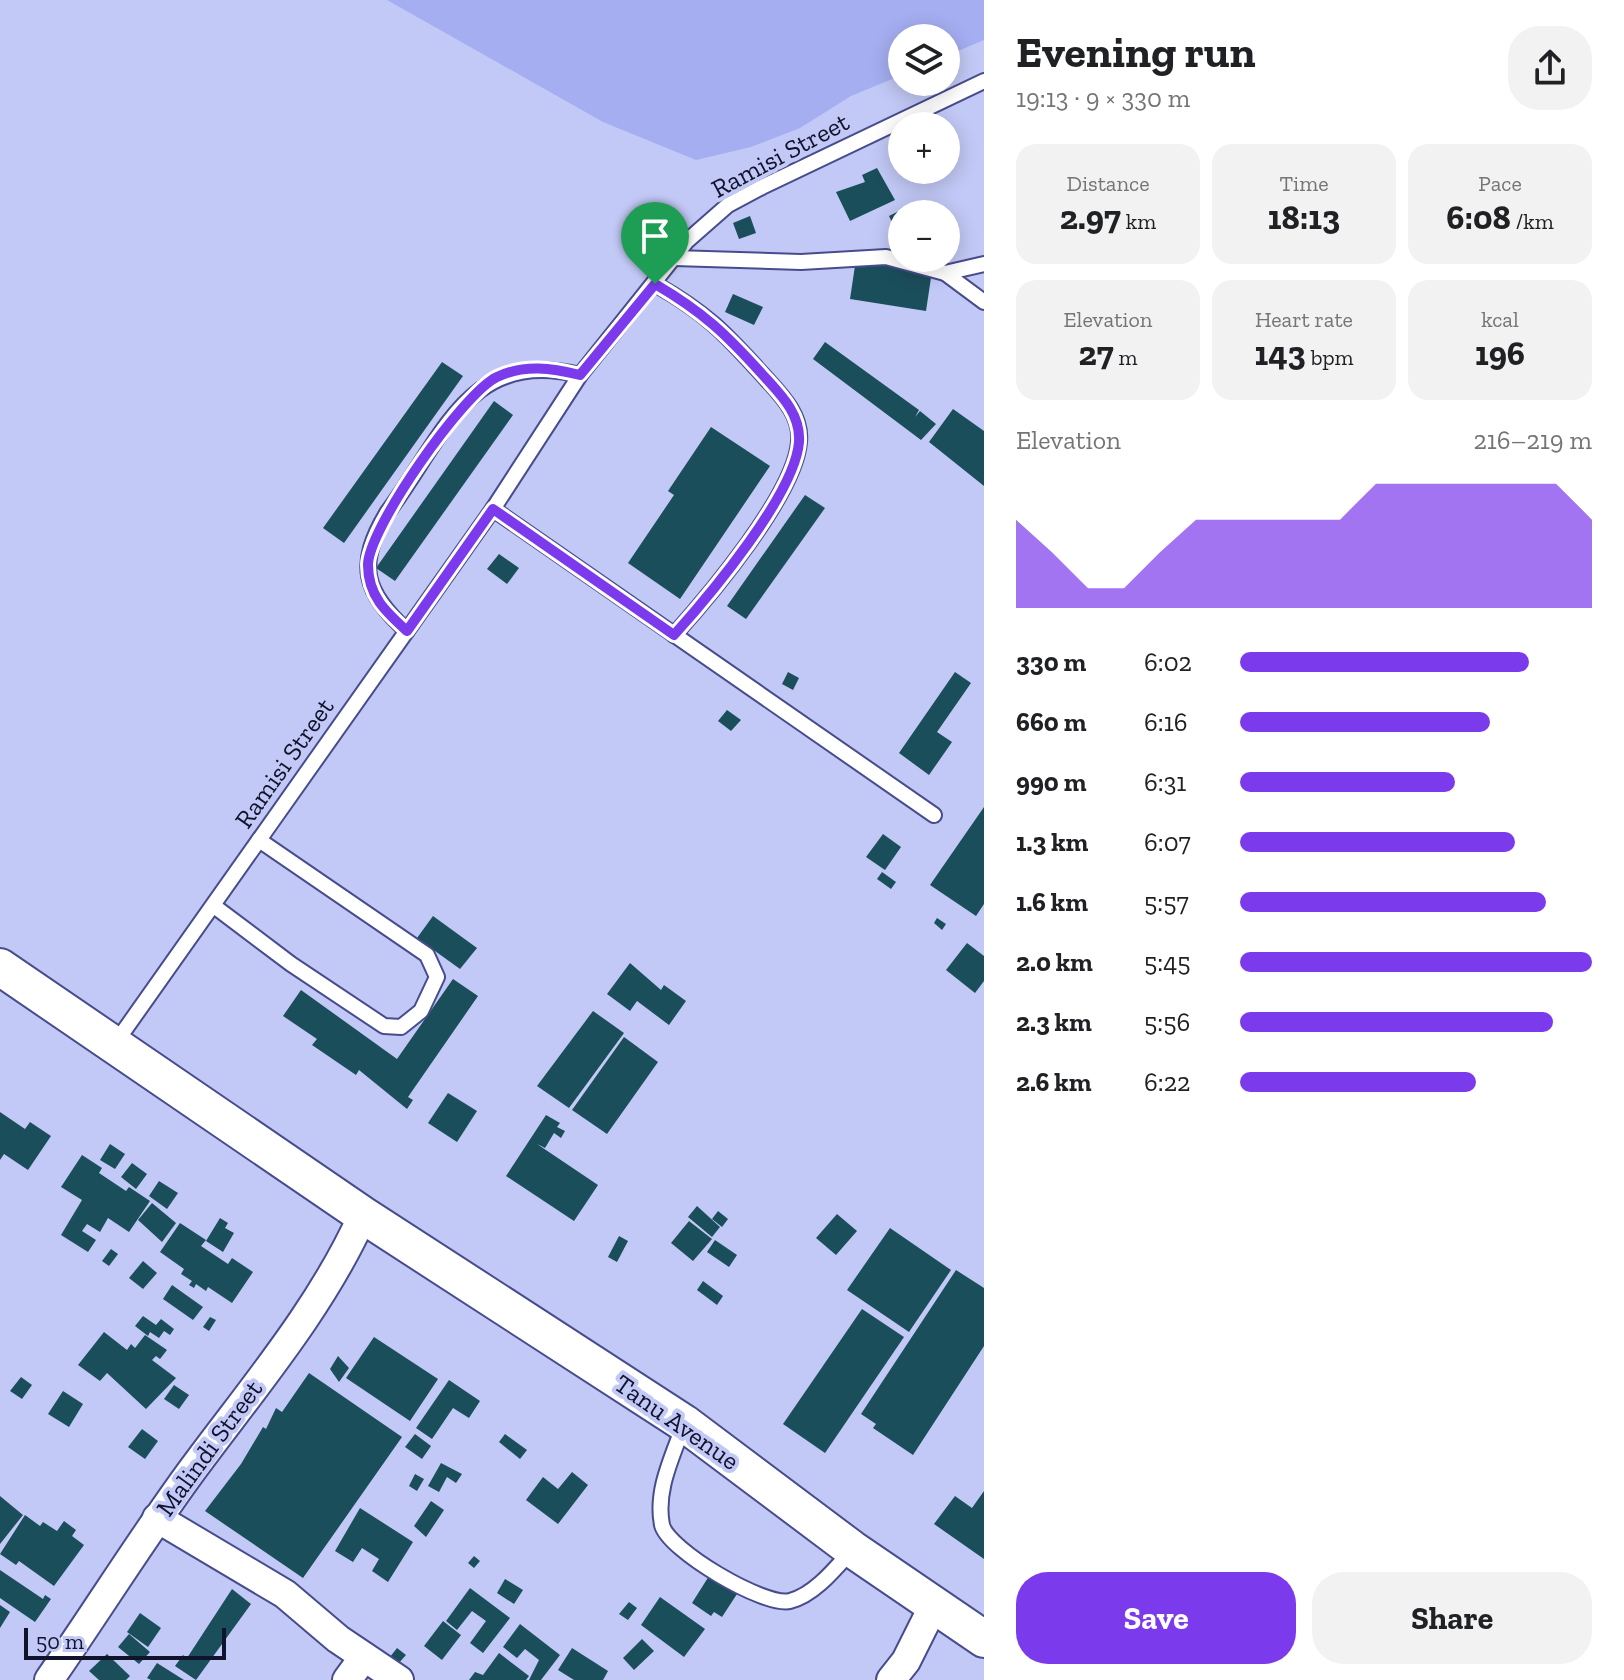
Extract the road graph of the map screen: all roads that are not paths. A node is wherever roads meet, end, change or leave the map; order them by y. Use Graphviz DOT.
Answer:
graph roads {
  1 [pos="984,81"];
  2 [pos="674,258"];
  3 [pos="984,264"];
  4 [pos="945,273"];
  5 [pos="655,284"];
  6 [pos="984,302"];
  7 [pos="580,375"];
  8 [pos="493,509"];
  9 [pos="407,631"];
  10 [pos="674,635"];
  11 [pos="934,815"];
  12 [pos="259,840"];
  13 [pos="214,906"];
  14 [pos="0,967"];
  15 [pos="114,1045"];
  16 [pos="363,1215"];
  17 [pos="684,1423"];
  18 [pos="157,1518"];
  19 [pos="852,1549"];
  20 [pos="934,1605"];
  21 [pos="984,1639"];
  22 [pos="364,1657"];
  23 [pos="49,1680"];
  24 [pos="347,1680"];
  25 [pos="399,1680"];
  26 [pos="891,1680"];
  1 -- 2 [label="lane, Ramisi Street"];
  2 -- 4 [label="lane"];
  2 -- 5 [label="lane, Ramisi Street"];
  3 -- 4 [label="lane"];
  4 -- 6 [label="lane"];
  5 -- 7 [label="lane, Ramisi Street"];
  5 -- 10 [label="lane"];
  7 -- 8 [label="lane, Ramisi Street"];
  7 -- 9 [label="lane"];
  8 -- 9 [label="lane, Ramisi Street"];
  8 -- 10 [label="lane"];
  9 -- 12 [label="lane, Ramisi Street"];
  10 -- 11 [label="lane"];
  12 -- 13 [label="lane, Ramisi Street"];
  12 -- 13 [label="lane"];
  13 -- 15 [label="lane, Ramisi Street"];
  14 -- 15 [label="street, Tanu Avenue"];
  15 -- 16 [label="street, Tanu Avenue"];
  16 -- 17 [label="street, Tanu Avenue"];
  16 -- 18 [label="street, Malindi Street"];
  17 -- 19 [label="street, Tanu Avenue"];
  17 -- 19 [label="lane"];
  18 -- 22 [label="street"];
  18 -- 23 [label="street, Malindi Street"];
  19 -- 20 [label="street, Tanu Avenue"];
  20 -- 21 [label="street, Tanu Avenue"];
  20 -- 26 [label="street"];
  22 -- 24 [label="street"];
  22 -- 25 [label="street"];
}
